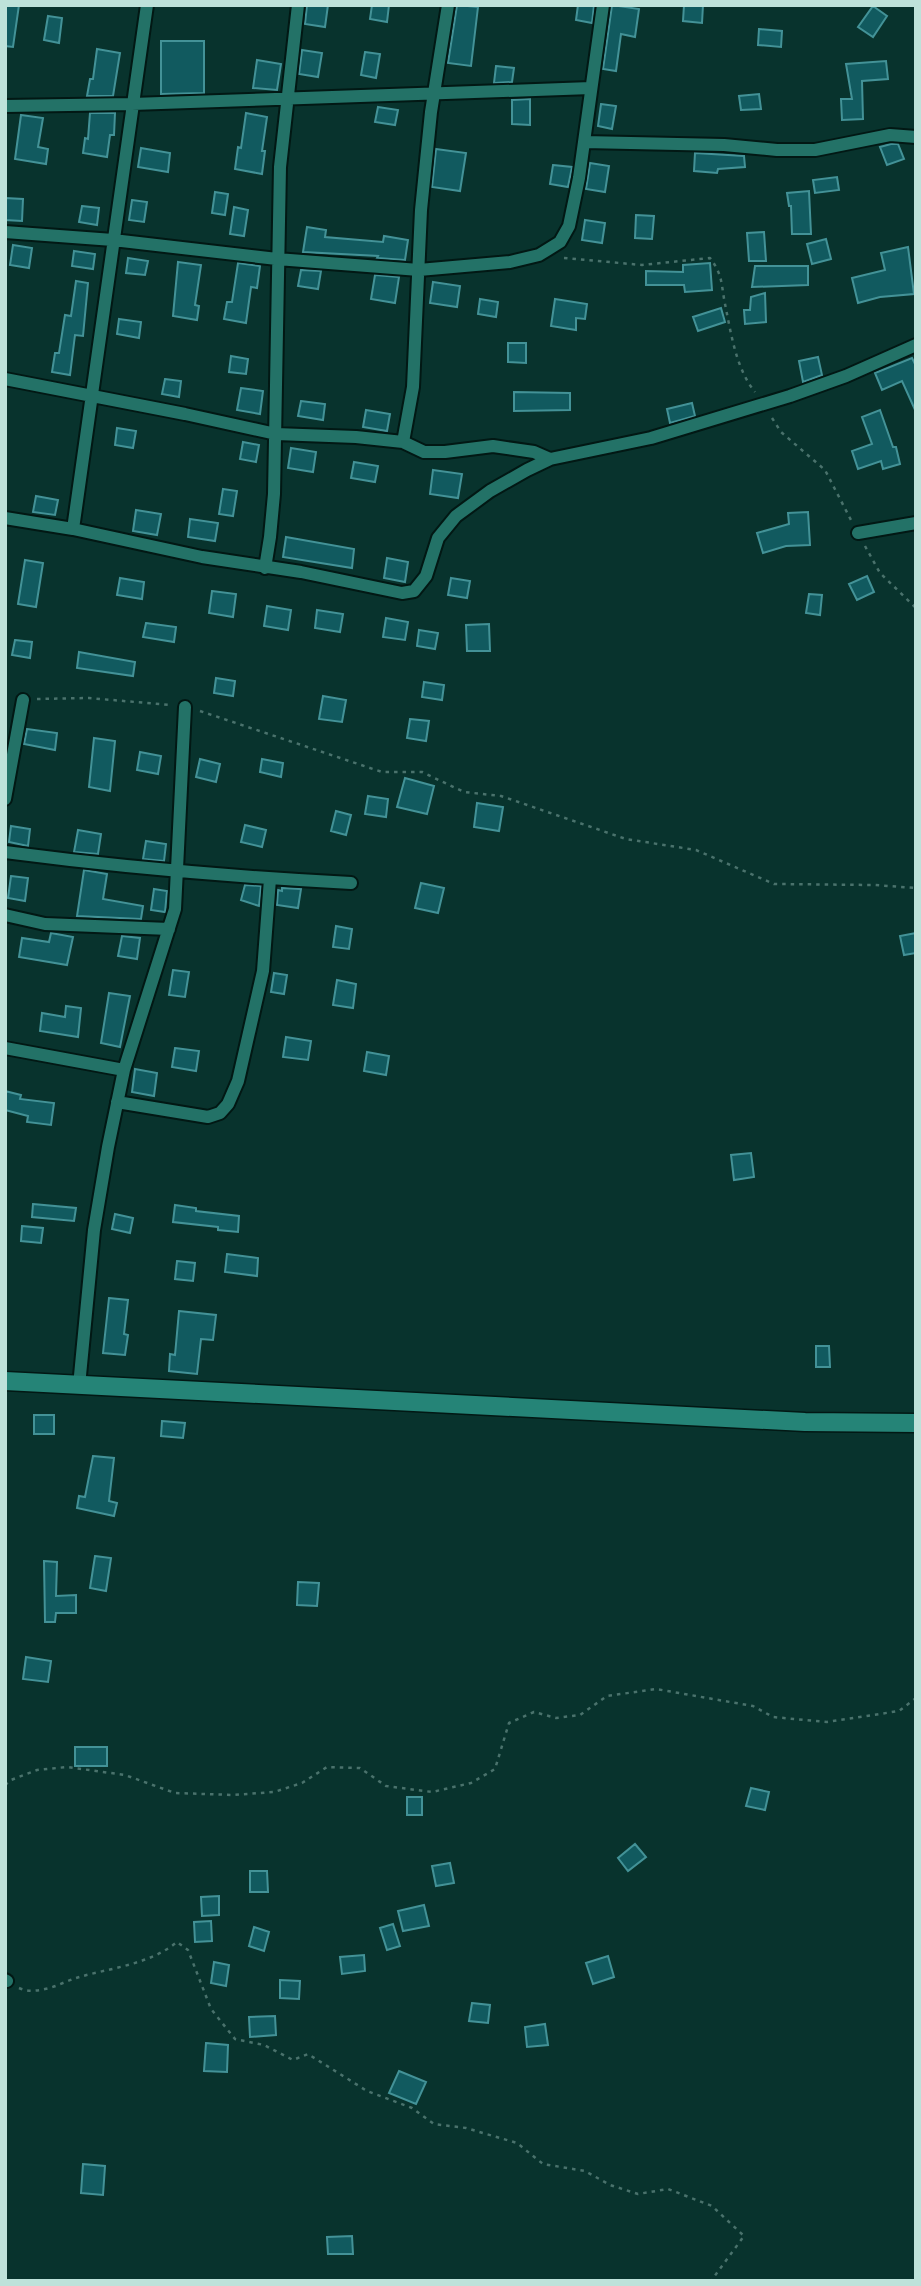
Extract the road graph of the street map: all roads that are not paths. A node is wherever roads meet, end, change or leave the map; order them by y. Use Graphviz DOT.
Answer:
graph roads {
  1 [pos="147,5"];
  2 [pos="298,5"];
  3 [pos="448,5"];
  4 [pos="603,5"];
  5 [pos="591,88"];
  6 [pos="434,93"];
  7 [pos="287,99"];
  8 [pos="132,104"];
  9 [pos="5,106"];
  10 [pos="916,137"];
  11 [pos="584,142"];
  12 [pos="5,232"];
  13 [pos="113,240"];
  14 [pos="277,259"];
  15 [pos="419,270"];
  16 [pos="916,345"];
  17 [pos="5,379"];
  18 [pos="91,396"];
  19 [pos="276,434"];
  20 [pos="402,442"];
  21 [pos="550,459"];
  22 [pos="5,518"];
  23 [pos="916,523"];
  24 [pos="73,529"];
  25 [pos="858,533"];
  26 [pos="265,568"];
  27 [pos="23,700"];
  28 [pos="184,707"];
  29 [pos="5,799"];
  30 [pos="5,852"];
  31 [pos="178,870"];
  32 [pos="270,879"];
  33 [pos="351,883"];
  34 [pos="5,915"];
  35 [pos="169,929"];
  36 [pos="5,1048"];
  37 [pos="124,1070"];
  38 [pos="117,1102"];
  39 [pos="5,1381"];
  40 [pos="79,1386"];
  41 [pos="916,1423"];
  1 -- 8 [label="street"];
  2 -- 7 [label="street"];
  3 -- 6 [label="street"];
  4 -- 5 [label="street"];
  5 -- 6 [label="street"];
  5 -- 11 [label="street"];
  6 -- 7 [label="street"];
  6 -- 15 [label="street"];
  7 -- 8 [label="street"];
  7 -- 14 [label="street"];
  8 -- 9 [label="street"];
  8 -- 13 [label="street"];
  10 -- 11 [label="street"];
  11 -- 15 [label="street"];
  12 -- 13 [label="street"];
  13 -- 14 [label="street"];
  13 -- 18 [label="street"];
  14 -- 15 [label="street"];
  14 -- 19 [label="street"];
  15 -- 20 [label="street"];
  16 -- 21 [label="street"];
  17 -- 18 [label="street"];
  18 -- 19 [label="street"];
  18 -- 24 [label="street"];
  19 -- 20 [label="street"];
  19 -- 26 [label="street"];
  20 -- 21 [label="street"];
  21 -- 26 [label="street"];
  22 -- 24 [label="street"];
  23 -- 25 [label="street"];
  24 -- 26 [label="street"];
  27 -- 29 [label="street"];
  28 -- 31 [label="street"];
  30 -- 31 [label="street"];
  31 -- 32 [label="street"];
  31 -- 35 [label="street"];
  32 -- 33 [label="street"];
  32 -- 38 [label="street"];
  34 -- 35 [label="street"];
  35 -- 37 [label="street"];
  36 -- 37 [label="street"];
  37 -- 38 [label="street"];
  38 -- 40 [label="street"];
  39 -- 40 [label="main road"];
  40 -- 41 [label="main road"];
}
